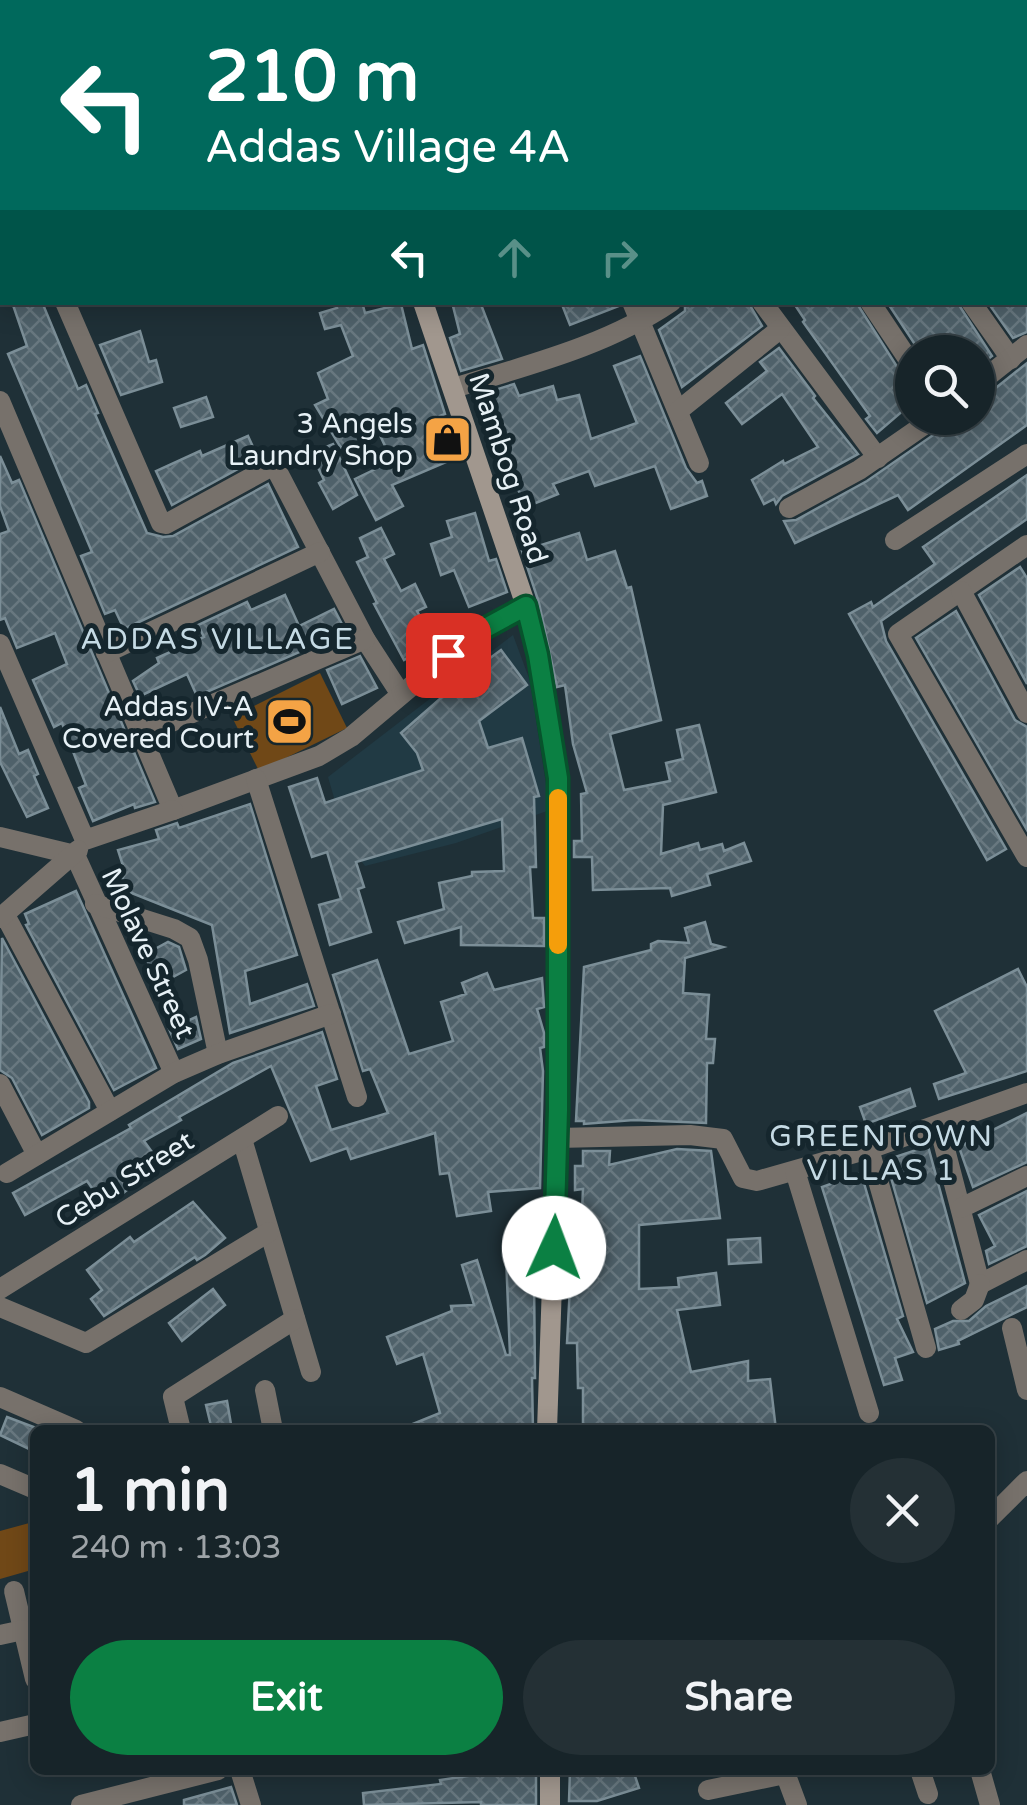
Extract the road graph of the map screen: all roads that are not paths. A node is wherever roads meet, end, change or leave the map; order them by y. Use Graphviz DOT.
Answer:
graph roads {
  1 [pos="65,305"];
  2 [pos="424,305"];
  3 [pos="633,305"];
  4 [pos="666,305"];
  5 [pos="764,305"];
  6 [pos="872,305"];
  7 [pos="974,305"];
  8 [pos="640,322"];
  9 [pos="780,329"];
  10 [pos="895,340"];
  11 [pos="1019,352"];
  12 [pos="995,371"];
  13 [pos="454,388"];
  14 [pos="0,401"];
  15 [pos="678,411"];
  16 [pos="910,435"];
  17 [pos="1027,454"];
  18 [pos="878,458"];
  19 [pos="699,463"];
  20 [pos="789,508"];
  21 [pos="895,540"];
  22 [pos="320,552"];
  23 [pos="1025,552"];
  24 [pos="961,591"];
  25 [pos="526,606"];
  26 [pos="365,640"];
  27 [pos="0,644"];
  28 [pos="106,653"];
  29 [pos="400,693"];
  30 [pos="1027,712"];
  31 [pos="141,735"];
  32 [pos="256,779"];
  33 [pos="173,810"];
  34 [pos="0,837"];
  35 [pos="80,848"];
  36 [pos="1027,857"];
  37 [pos="95,904"];
  38 [pos="3,917"];
  39 [pos="330,1014"];
  40 [pos="218,1054"];
  41 [pos="174,1073"];
  42 [pos="0,1084"];
  43 [pos="1027,1093"];
  44 [pos="357,1097"];
  45 [pos="110,1111"];
  46 [pos="278,1116"];
  47 [pos="939,1126"];
  48 [pos="557,1138"];
  49 [pos="242,1139"];
  50 [pos="869,1150"];
  51 [pos="36,1155"];
  52 [pos="795,1171"];
  53 [pos="7,1173"];
  54 [pos="1027,1176"];
  55 [pos="961,1208"];
  56 [pos="268,1232"];
  57 [pos="1027,1260"];
  58 [pos="980,1284"];
  59 [pos="0,1289"];
  60 [pos="0,1307"];
  61 [pos="961,1310"];
  62 [pos="295,1319"];
  63 [pos="1012,1328"];
  64 [pos="926,1348"];
  65 [pos="311,1372"];
  66 [pos="265,1390"];
  67 [pos="1027,1390"];
  68 [pos="0,1397"];
  69 [pos="869,1413"];
  70 [pos="64,1425"];
  71 [pos="180,1425"];
  72 [pos="272,1425"];
  73 [pos="547,1425"];
  74 [pos="0,1474"];
  75 [pos="1027,1481"];
  76 [pos="30,1487"];
  77 [pos="995,1513"];
  78 [pos="14,1591"];
  79 [pos="23,1630"];
  80 [pos="0,1635"];
  81 [pos="30,1659"];
  82 [pos="30,1725"];
  83 [pos="0,1732"];
  84 [pos="198,1775"];
  85 [pos="242,1775"];
  86 [pos="550,1775"];
  87 [pos="771,1775"];
  88 [pos="785,1775"];
  89 [pos="922,1775"];
  90 [pos="981,1775"];
  91 [pos="708,1790"];
  92 [pos="928,1794"];
  93 [pos="81,1805"];
  94 [pos="252,1805"];
  95 [pos="550,1805"];
  96 [pos="797,1805"];
  97 [pos="990,1805"];
  1 -- 22 [label="street"];
  2 -- 13 [label="main road, Mambog Road"];
  3 -- 8 [label="street"];
  4 -- 8 [label="street"];
  5 -- 9 [label="street"];
  6 -- 10 [label="street"];
  7 -- 11 [label="street"];
  8 -- 13 [label="street"];
  8 -- 15 [label="street"];
  9 -- 15 [label="street"];
  9 -- 18 [label="street"];
  11 -- 12 [label="street"];
  13 -- 25 [label="main road, Mambog Road"];
  14 -- 28 [label="street"];
  15 -- 19 [label="street"];
  16 -- 18 [label="street"];
  17 -- 21 [label="street"];
  18 -- 20 [label="street"];
  22 -- 26 [label="street"];
  22 -- 28 [label="street"];
  23 -- 24 [label="street"];
  24 -- 30 [label="street"];
  24 -- 36 [label="street"];
  25 -- 29 [label="street"];
  25 -- 48 [label="main road, Mambog Road"];
  26 -- 29 [label="street"];
  26 -- 31 [label="street"];
  27 -- 35 [label="street, Molave Street"];
  28 -- 31 [label="street"];
  29 -- 32 [label="street"];
  31 -- 33 [label="street"];
  32 -- 33 [label="street"];
  32 -- 39 [label="street"];
  33 -- 35 [label="street"];
  34 -- 35 [label="street"];
  35 -- 37 [label="street, Molave Street"];
  35 -- 38 [label="street"];
  37 -- 40 [label="street"];
  37 -- 41 [label="street, Molave Street"];
  38 -- 45 [label="street"];
  39 -- 40 [label="street"];
  39 -- 44 [label="street"];
  40 -- 41 [label="street"];
  41 -- 45 [label="street"];
  42 -- 51 [label="street"];
  43 -- 47 [label="street"];
  45 -- 51 [label="street"];
  46 -- 49 [label="street, Cebu Street"];
  47 -- 50 [label="street"];
  47 -- 55 [label="street"];
  48 -- 52 [label="street"];
  48 -- 73 [label="main road, Mambog Road"];
  49 -- 56 [label="street"];
  49 -- 59 [label="street, Cebu Street"];
  50 -- 52 [label="street"];
  50 -- 64 [label="street"];
  51 -- 53 [label="street"];
  52 -- 69 [label="street"];
  54 -- 55 [label="street"];
  55 -- 58 [label="street"];
  56 -- 60 [label="street"];
  56 -- 62 [label="street"];
  57 -- 58 [label="street"];
  58 -- 61 [label="street"];
  62 -- 65 [label="street"];
  62 -- 71 [label="street"];
  63 -- 67 [label="street"];
  66 -- 72 [label="street"];
  68 -- 70 [label="street"];
  74 -- 76 [label="street"];
  75 -- 77 [label="street"];
  78 -- 79 [label="street"];
  79 -- 80 [label="street"];
  79 -- 81 [label="street"];
  82 -- 83 [label="street"];
  84 -- 93 [label="street"];
  85 -- 94 [label="street"];
  86 -- 95 [label="main road"];
  87 -- 91 [label="street"];
  88 -- 96 [label="street"];
  89 -- 92 [label="street"];
  90 -- 97 [label="street"];
}
